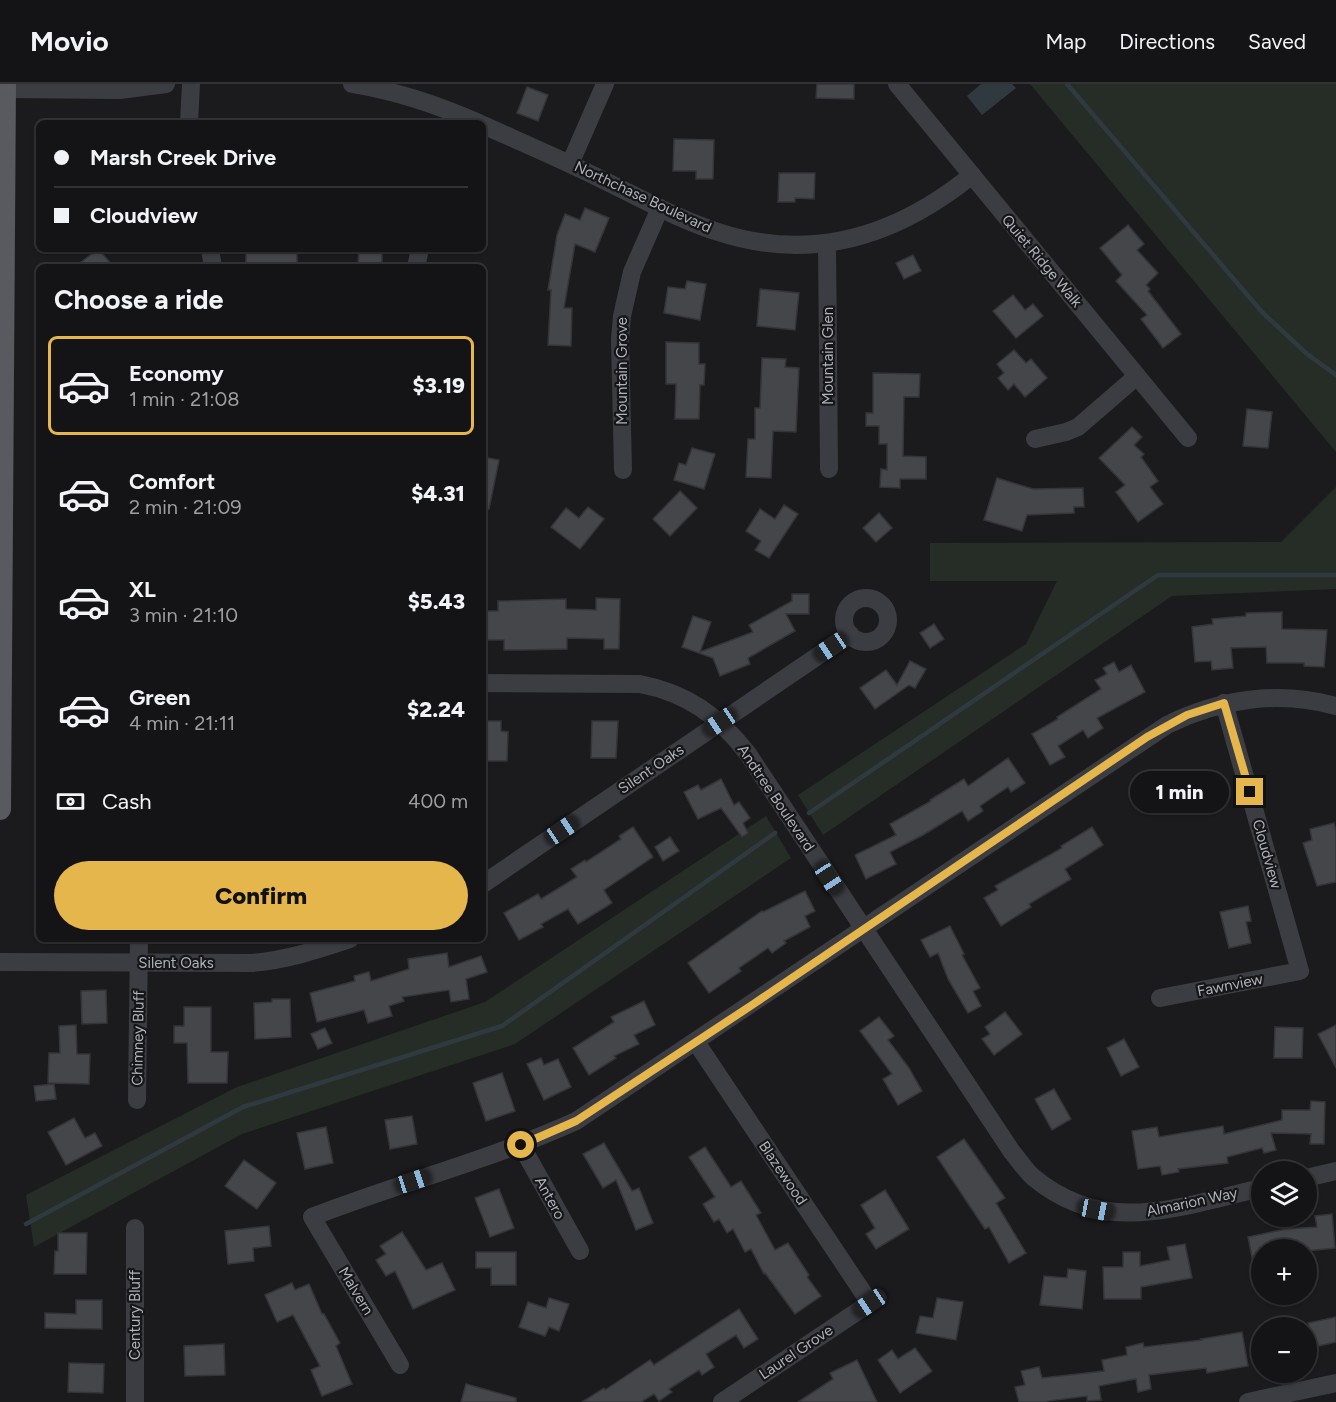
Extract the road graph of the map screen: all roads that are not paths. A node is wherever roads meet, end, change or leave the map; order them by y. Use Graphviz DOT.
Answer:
graph roads {
  1 [pos="166,84"];
  2 [pos="191,84"];
  3 [pos="352,84"];
  4 [pos="605,84"];
  5 [pos="897,84"];
  6 [pos="4,87"];
  7 [pos="393,87"];
  8 [pos="189,120"];
  9 [pos="471,120"];
  10 [pos="486,127"];
  11 [pos="570,164"];
  12 [pos="972,175"];
  13 [pos="660,208"];
  14 [pos="827,243"];
  15 [pos="1137,376"];
  16 [pos="1188,438"];
  17 [pos="1035,439"];
  18 [pos="829,469"];
  19 [pos="623,470"];
  20 [pos="850,634"];
  21 [pos="486,683"];
  22 [pos="1224,703"];
  23 [pos="1336,706"];
  24 [pos="720,722"];
  25 [pos="0,809"];
  26 [pos="486,882"];
  27 [pos="863,930"];
  28 [pos="139,942"];
  29 [pos="340,942"];
  30 [pos="0,962"];
  31 [pos="139,963"];
  32 [pos="1300,971"];
  33 [pos="1160,998"];
  34 [pos="696,1042"];
  35 [pos="137,1100"];
  36 [pos="521,1145"];
  37 [pos="1336,1171"];
  38 [pos="1317,1175"];
  39 [pos="1251,1190"];
  40 [pos="1055,1193"];
  41 [pos="135,1228"];
  42 [pos="580,1251"];
  43 [pos="870,1303"];
  44 [pos="400,1365"];
  45 [pos="1336,1383"];
  46 [pos="135,1402"];
  47 [pos="722,1402"];
  48 [pos="1248,1402"];
  1 -- 6 [label="street"];
  2 -- 8 [label="street"];
  3 -- 7 [label="street, Northchase Boulevard"];
  4 -- 11 [label="street"];
  5 -- 12 [label="street, Quiet Ridge Walk"];
  6 -- 25 [label="main road"];
  7 -- 9 [label="street, Northchase Boulevard"];
  10 -- 11 [label="street, Northchase Boulevard"];
  11 -- 13 [label="street, Northchase Boulevard"];
  12 -- 14 [label="street, Northchase Boulevard"];
  12 -- 15 [label="street, Quiet Ridge Walk"];
  13 -- 14 [label="street, Northchase Boulevard"];
  13 -- 19 [label="street, Mountain Grove"];
  14 -- 18 [label="street, Mountain Glen"];
  15 -- 16 [label="street, Quiet Ridge Walk"];
  15 -- 17 [label="street"];
  20 -- 24 [label="street, Silent Oaks"];
  21 -- 24 [label="street, Andtree Boulevard"];
  22 -- 23 [label="street"];
  22 -- 27 [label="street"];
  22 -- 32 [label="street, Cloudview"];
  24 -- 26 [label="street, Silent Oaks"];
  24 -- 27 [label="street, Andtree Boulevard"];
  27 -- 34 [label="street"];
  27 -- 40 [label="street, Andtree Boulevard"];
  28 -- 31 [label="street, Chimney Bluff"];
  29 -- 31 [label="street, Silent Oaks"];
  30 -- 31 [label="street, Silent Oaks"];
  31 -- 35 [label="street, Chimney Bluff"];
  32 -- 33 [label="street, Fawnview"];
  34 -- 36 [label="street"];
  34 -- 43 [label="street, Blazewood"];
  36 -- 42 [label="street, Antero"];
  36 -- 44 [label="street, Malvern"];
  37 -- 38 [label="street"];
  39 -- 40 [label="street, Almarion Way"];
  41 -- 46 [label="street, Century Bluff"];
  43 -- 47 [label="street, Laurel Grove"];
  45 -- 48 [label="street"];
}
